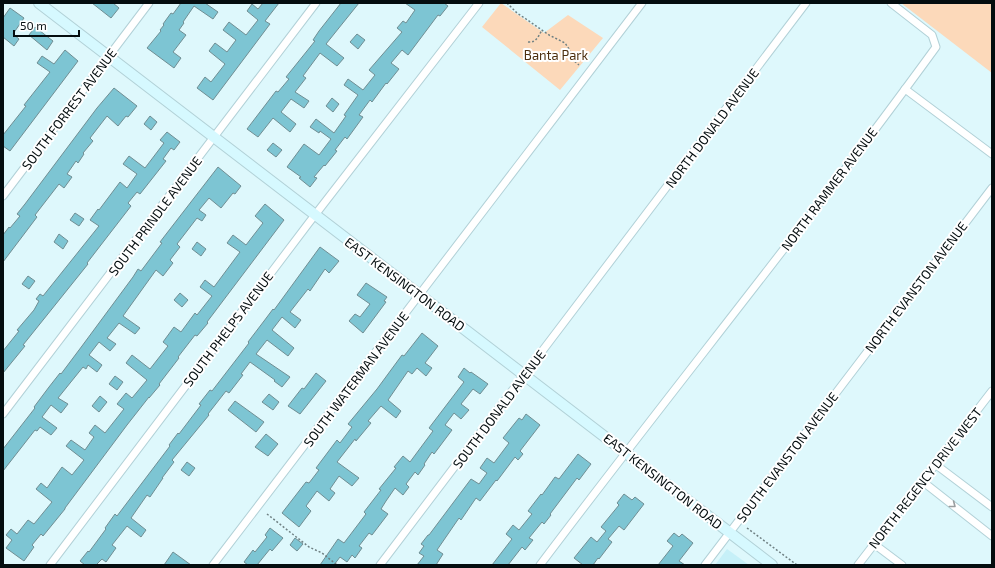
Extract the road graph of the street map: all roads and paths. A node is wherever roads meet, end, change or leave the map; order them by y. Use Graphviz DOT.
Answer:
graph roads {
  1 [pos="39,3"];
  2 [pos="149,3"];
  3 [pos="316,3"];
  4 [pos="479,3"];
  5 [pos="507,3"];
  6 [pos="642,3"];
  7 [pos="806,3"];
  8 [pos="891,3"];
  9 [pos="542,30"];
  10 [pos="528,42"];
  11 [pos="108,56"];
  12 [pos="579,65"];
  13 [pos="905,89"];
  14 [pos="215,137"];
  15 [pos="992,154"];
  16 [pos="992,188"];
  17 [pos="3,196"];
  18 [pos="315,215"];
  19 [pos="618,252"];
  20 [pos="420,295"];
  21 [pos="524,375"];
  22 [pos="841,386"];
  23 [pos="992,391"];
  24 [pos="3,414"];
  25 [pos="625,452"];
  26 [pos="935,464"];
  27 [pos="922,481"];
  28 [pos="992,507"];
  29 [pos="267,514"];
  30 [pos="747,528"];
  31 [pos="730,533"];
  32 [pos="992,536"];
  33 [pos="874,544"];
  34 [pos="862,564"];
  35 [pos="50,565"];
  36 [pos="214,565"];
  37 [pos="337,565"];
  38 [pos="380,565"];
  39 [pos="540,565"];
  40 [pos="705,565"];
  41 [pos="772,565"];
  42 [pos="797,565"];
  43 [pos="902,565"];
  1 -- 11 [label="main road, EAST KENSINGTON ROAD"];
  2 -- 11 [label="street, SOUTH FORREST AVENUE"];
  3 -- 14 [label="street, SOUTH PRINDLE AVENUE"];
  4 -- 18 [label="street, SOUTH PHELPS AVENUE"];
  5 -- 9 [label="path"];
  6 -- 20 [label="street, SOUTH WATERMAN AVENUE"];
  7 -- 19 [label="street, NORTH DONALD AVENUE"];
  8 -- 13 [label="street, NORTH RAMMER AVENUE"];
  9 -- 10 [label="path"];
  9 -- 12 [label="path"];
  11 -- 14 [label="main road, EAST KENSINGTON ROAD"];
  11 -- 17 [label="street, SOUTH FORREST AVENUE"];
  13 -- 15 [label="street"];
  13 -- 25 [label="street, NORTH RAMMER AVENUE"];
  14 -- 18 [label="main road, EAST KENSINGTON ROAD"];
  14 -- 24 [label="street, SOUTH PRINDLE AVENUE"];
  16 -- 22 [label="street, NORTH EVANSTON AVENUE"];
  18 -- 20 [label="main road, EAST KENSINGTON ROAD"];
  18 -- 35 [label="street, SOUTH PHELPS AVENUE"];
  19 -- 21 [label="street, SOUTH DONALD AVENUE"];
  20 -- 21 [label="main road, EAST KENSINGTON ROAD"];
  20 -- 36 [label="street, SOUTH WATERMAN AVENUE"];
  21 -- 25 [label="main road, EAST KENSINGTON ROAD"];
  21 -- 38 [label="street, SOUTH DONALD AVENUE"];
  22 -- 31 [label="street, SOUTH EVANSTON AVENUE"];
  23 -- 26 [label="street, NORTH REGENCY DRIVE WEST"];
  25 -- 31 [label="main road, EAST KENSINGTON ROAD"];
  25 -- 39 [label="street, NORTH RAMMER AVENUE"];
  26 -- 27 [label="street, NORTH REGENCY DRIVE WEST"];
  26 -- 28 [label="street"];
  27 -- 32 [label="street, one-way"];
  27 -- 33 [label="street, NORTH REGENCY DRIVE WEST"];
  29 -- 37 [label="path"];
  30 -- 42 [label="path"];
  31 -- 40 [label="street, SOUTH EVANSTON AVENUE"];
  31 -- 41 [label="main road, EAST KENSINGTON ROAD"];
  33 -- 34 [label="street, NORTH REGENCY DRIVE WEST"];
  33 -- 43 [label="street"];
}
